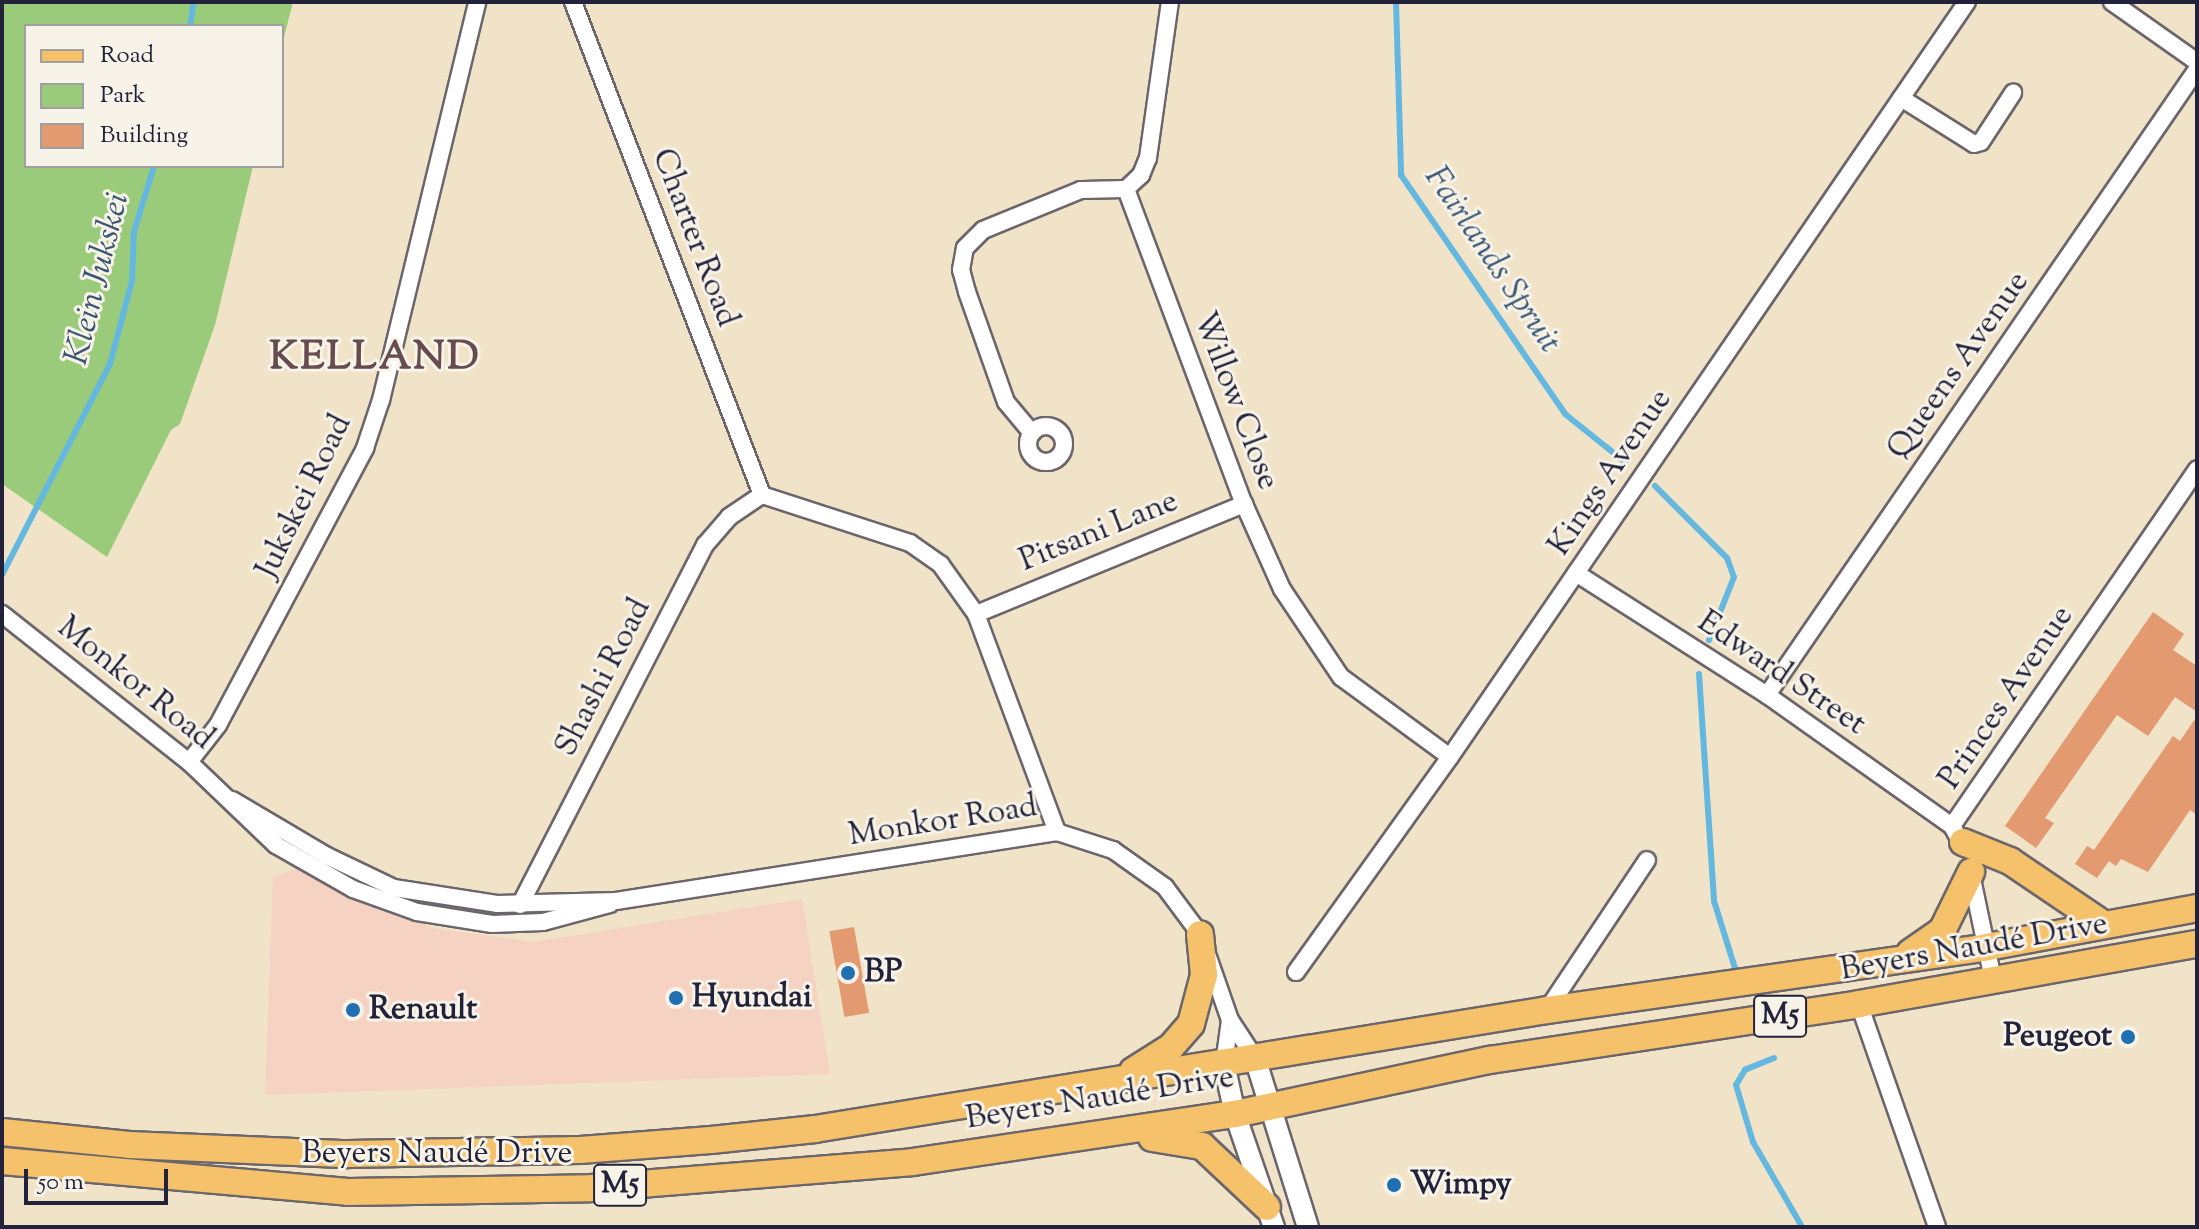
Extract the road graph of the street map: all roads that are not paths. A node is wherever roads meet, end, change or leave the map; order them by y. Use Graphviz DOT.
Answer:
graph roads {
  1 [pos="477,2"];
  2 [pos="573,2"];
  3 [pos="1170,2"];
  4 [pos="1967,2"];
  5 [pos="2112,2"];
  6 [pos="2197,62"];
  7 [pos="2197,69"];
  8 [pos="2013,93"];
  9 [pos="1901,98"];
  10 [pos="1126,189"];
  11 [pos="1032,433"];
  12 [pos="2197,469"];
  13 [pos="762,495"];
  14 [pos="1244,504"];
  15 [pos="1576,573"];
  16 [pos="976,614"];
  17 [pos="7,618"];
  18 [pos="1767,695"];
  19 [pos="1450,757"];
  20 [pos="189,762"];
  21 [pos="232,800"];
  22 [pos="1057,832"];
  23 [pos="1957,834"];
  24 [pos="1647,860"];
  25 [pos="1971,872"];
  26 [pos="616,901"];
  27 [pos="520,905"];
  28 [pos="2197,908"];
  29 [pos="2103,924"];
  30 [pos="1200,934"];
  31 [pos="2197,944"];
  32 [pos="1987,947"];
  33 [pos="1900,958"];
  34 [pos="1296,972"];
  35 [pos="1993,979"];
  36 [pos="1859,1004"];
  37 [pos="1547,1010"];
  38 [pos="1230,1020"];
  39 [pos="1255,1058"];
  40 [pos="1224,1064"];
  41 [pos="1107,1081"];
  42 [pos="1271,1106"];
  43 [pos="1235,1114"];
  44 [pos="2,1132"];
  45 [pos="1024,1148"];
  46 [pos="2,1161"];
  47 [pos="1271,1217"];
  48 [pos="1308,1227"];
  49 [pos="1937,1227"];
  1 -- 20 [label="street, Jukskei Road"];
  2 -- 13 [label="street, Charter Road"];
  3 -- 10 [label="street"];
  4 -- 9 [label="street, Kings Avenue"];
  5 -- 6 [label="street"];
  7 -- 18 [label="street, Queens Avenue"];
  8 -- 9 [label="street"];
  9 -- 15 [label="street, Kings Avenue"];
  10 -- 11 [label="street"];
  10 -- 14 [label="street, Willow Close"];
  12 -- 23 [label="street, Princes Avenue"];
  13 -- 16 [label="street"];
  13 -- 27 [label="street, Shashi Road"];
  14 -- 16 [label="street, Pitsani Lane"];
  14 -- 19 [label="street, Willow Close"];
  15 -- 18 [label="street, Edward Street"];
  15 -- 19 [label="street, Kings Avenue"];
  16 -- 22 [label="street"];
  17 -- 20 [label="street, Monkor Road"];
  18 -- 23 [label="street, Edward Street"];
  19 -- 34 [label="street, Kings Avenue"];
  20 -- 21 [label="street, Monkor Road"];
  21 -- 26 [label="street, Monkor Road"];
  21 -- 27 [label="street, Monkor Road"];
  22 -- 26 [label="street, Monkor Road"];
  22 -- 30 [label="street, Monkor Road"];
  23 -- 25 [label="street, Princes Avenue"];
  23 -- 29 [label="main road"];
  24 -- 37 [label="street"];
  25 -- 32 [label="street, Princes Avenue"];
  25 -- 33 [label="main road"];
  26 -- 27 [label="street, Monkor Road"];
  28 -- 29 [label="main road, Beyers Naudé Drive / M5"];
  29 -- 32 [label="main road, Beyers Naudé Drive / M5"];
  30 -- 38 [label="street, Monkor Road"];
  30 -- 41 [label="main road"];
  31 -- 35 [label="main road, Beyers Naudé Drive / M5"];
  32 -- 33 [label="main road, Beyers Naudé Drive / M5"];
  32 -- 35 [label="street, Princes Avenue"];
  33 -- 37 [label="main road, Beyers Naudé Drive / M5"];
  35 -- 36 [label="main road, Beyers Naudé Drive / M5"];
  36 -- 42 [label="main road, Beyers Naudé Drive / M5"];
  36 -- 49 [label="street"];
  37 -- 39 [label="main road, Beyers Naudé Drive / M5"];
  38 -- 39 [label="street, Monkor Road"];
  38 -- 40 [label="street, Monkor Road"];
  39 -- 40 [label="main road, Beyers Naudé Drive / M5"];
  39 -- 42 [label="street"];
  40 -- 41 [label="main road, Beyers Naudé Drive / M5"];
  40 -- 43 [label="street"];
  41 -- 44 [label="main road, Beyers Naudé Drive / M5"];
  42 -- 43 [label="main road, Beyers Naudé Drive / M5"];
  42 -- 48 [label="street"];
  43 -- 45 [label="main road, Beyers Naudé Drive / M5"];
  43 -- 47 [label="street"];
  45 -- 46 [label="main road, Beyers Naudé Drive / M5"];
  45 -- 47 [label="main road"];
}
